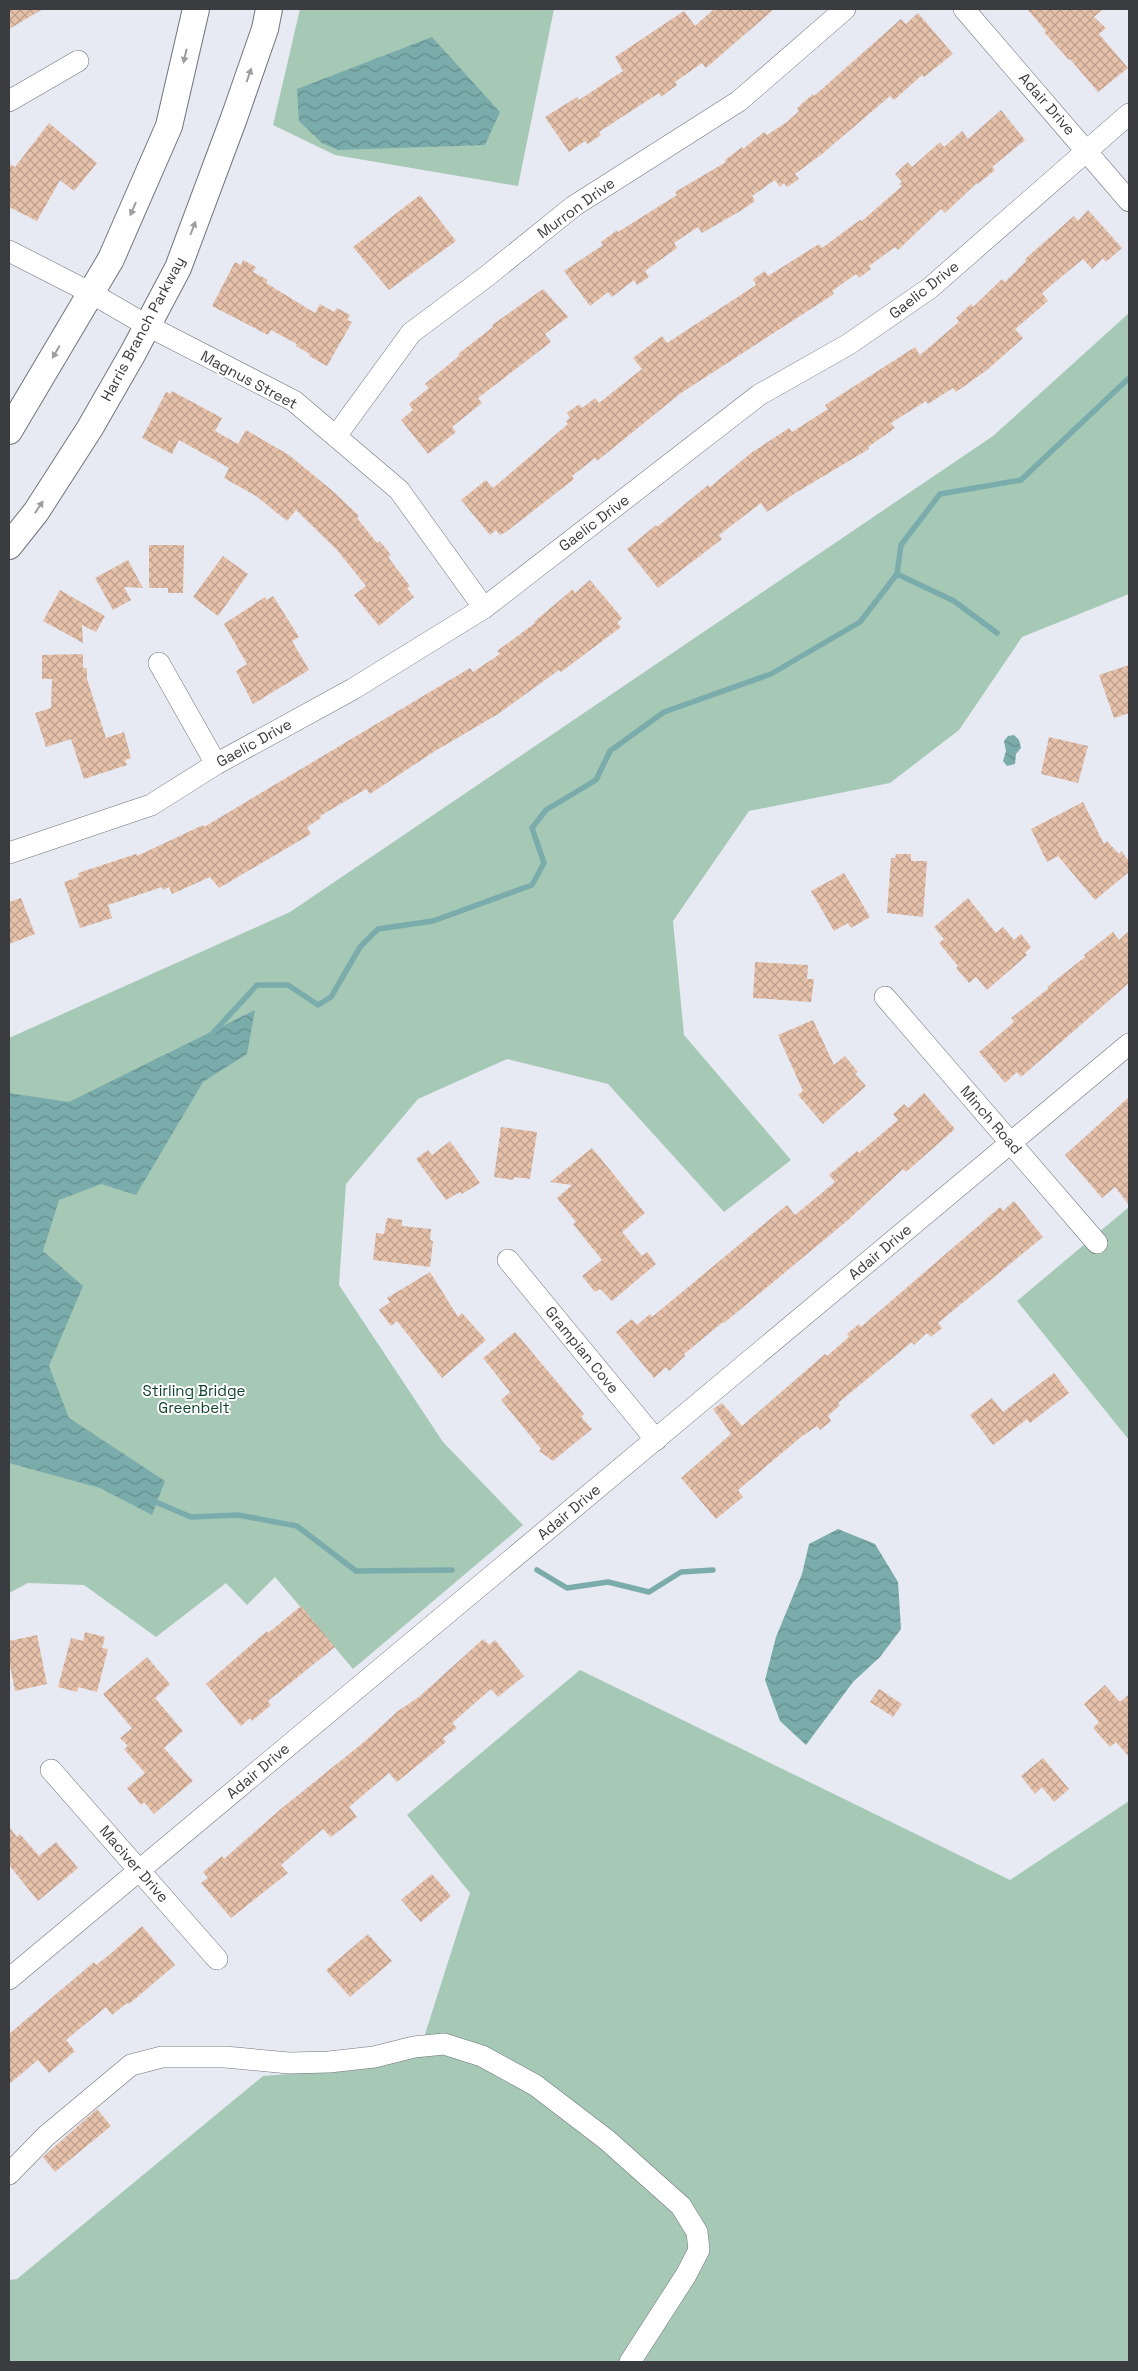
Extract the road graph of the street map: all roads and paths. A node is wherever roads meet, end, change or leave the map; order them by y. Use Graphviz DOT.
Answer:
graph roads {
  1 [pos="196,9"];
  2 [pos="269,9"];
  3 [pos="845,9"];
  4 [pos="964,9"];
  5 [pos="78,61"];
  6 [pos="9,101"];
  7 [pos="1129,114"];
  8 [pos="1087,151"];
  9 [pos="1129,201"];
  10 [pos="9,251"];
  11 [pos="90,293"];
  12 [pos="148,326"];
  13 [pos="9,431"];
  14 [pos="336,436"];
  15 [pos="9,546"];
  16 [pos="484,608"];
  17 [pos="160,663"];
  18 [pos="216,764"];
  19 [pos="9,853"];
  20 [pos="885,996"];
  21 [pos="1129,1044"];
  22 [pos="1011,1143"];
  23 [pos="1097,1243"];
  24 [pos="508,1260"];
  25 [pos="656,1440"];
  26 [pos="51,1770"];
  27 [pos="140,1870"];
  28 [pos="217,1959"];
  29 [pos="9,1979"];
  30 [pos="9,2174"];
  31 [pos="630,2362"];
  1 -- 11 [label="main road, one-way"];
  12 -- 2 [label="main road, Harris Branch Parkway, one-way"];
  3 -- 14 [label="street, Murron Drive"];
  4 -- 8 [label="street, Adair Drive"];
  5 -- 6 [label="street"];
  7 -- 8 [label="street, Gaelic Drive"];
  8 -- 9 [label="street, Adair Drive"];
  8 -- 16 [label="street, Gaelic Drive"];
  10 -- 11 [label="street, Magnus Street"];
  11 -- 12 [label="street, Magnus Street"];
  11 -- 13 [label="main road, one-way"];
  12 -- 14 [label="street, Magnus Street"];
  15 -- 12 [label="main road, Harris Branch Parkway, one-way"];
  14 -- 16 [label="street, Magnus Street"];
  16 -- 18 [label="street, Gaelic Drive"];
  17 -- 18 [label="street"];
  18 -- 19 [label="street, Gaelic Drive"];
  20 -- 22 [label="street, Minch Road"];
  21 -- 22 [label="street, Adair Drive"];
  22 -- 23 [label="street, Minch Road"];
  22 -- 25 [label="street, Adair Drive"];
  24 -- 25 [label="street, Grampian Cove"];
  25 -- 27 [label="street, Adair Drive"];
  26 -- 27 [label="street, Maciver Drive"];
  27 -- 28 [label="street, Maciver Drive"];
  27 -- 29 [label="street, Adair Drive"];
  30 -- 31 [label="street"];
}
